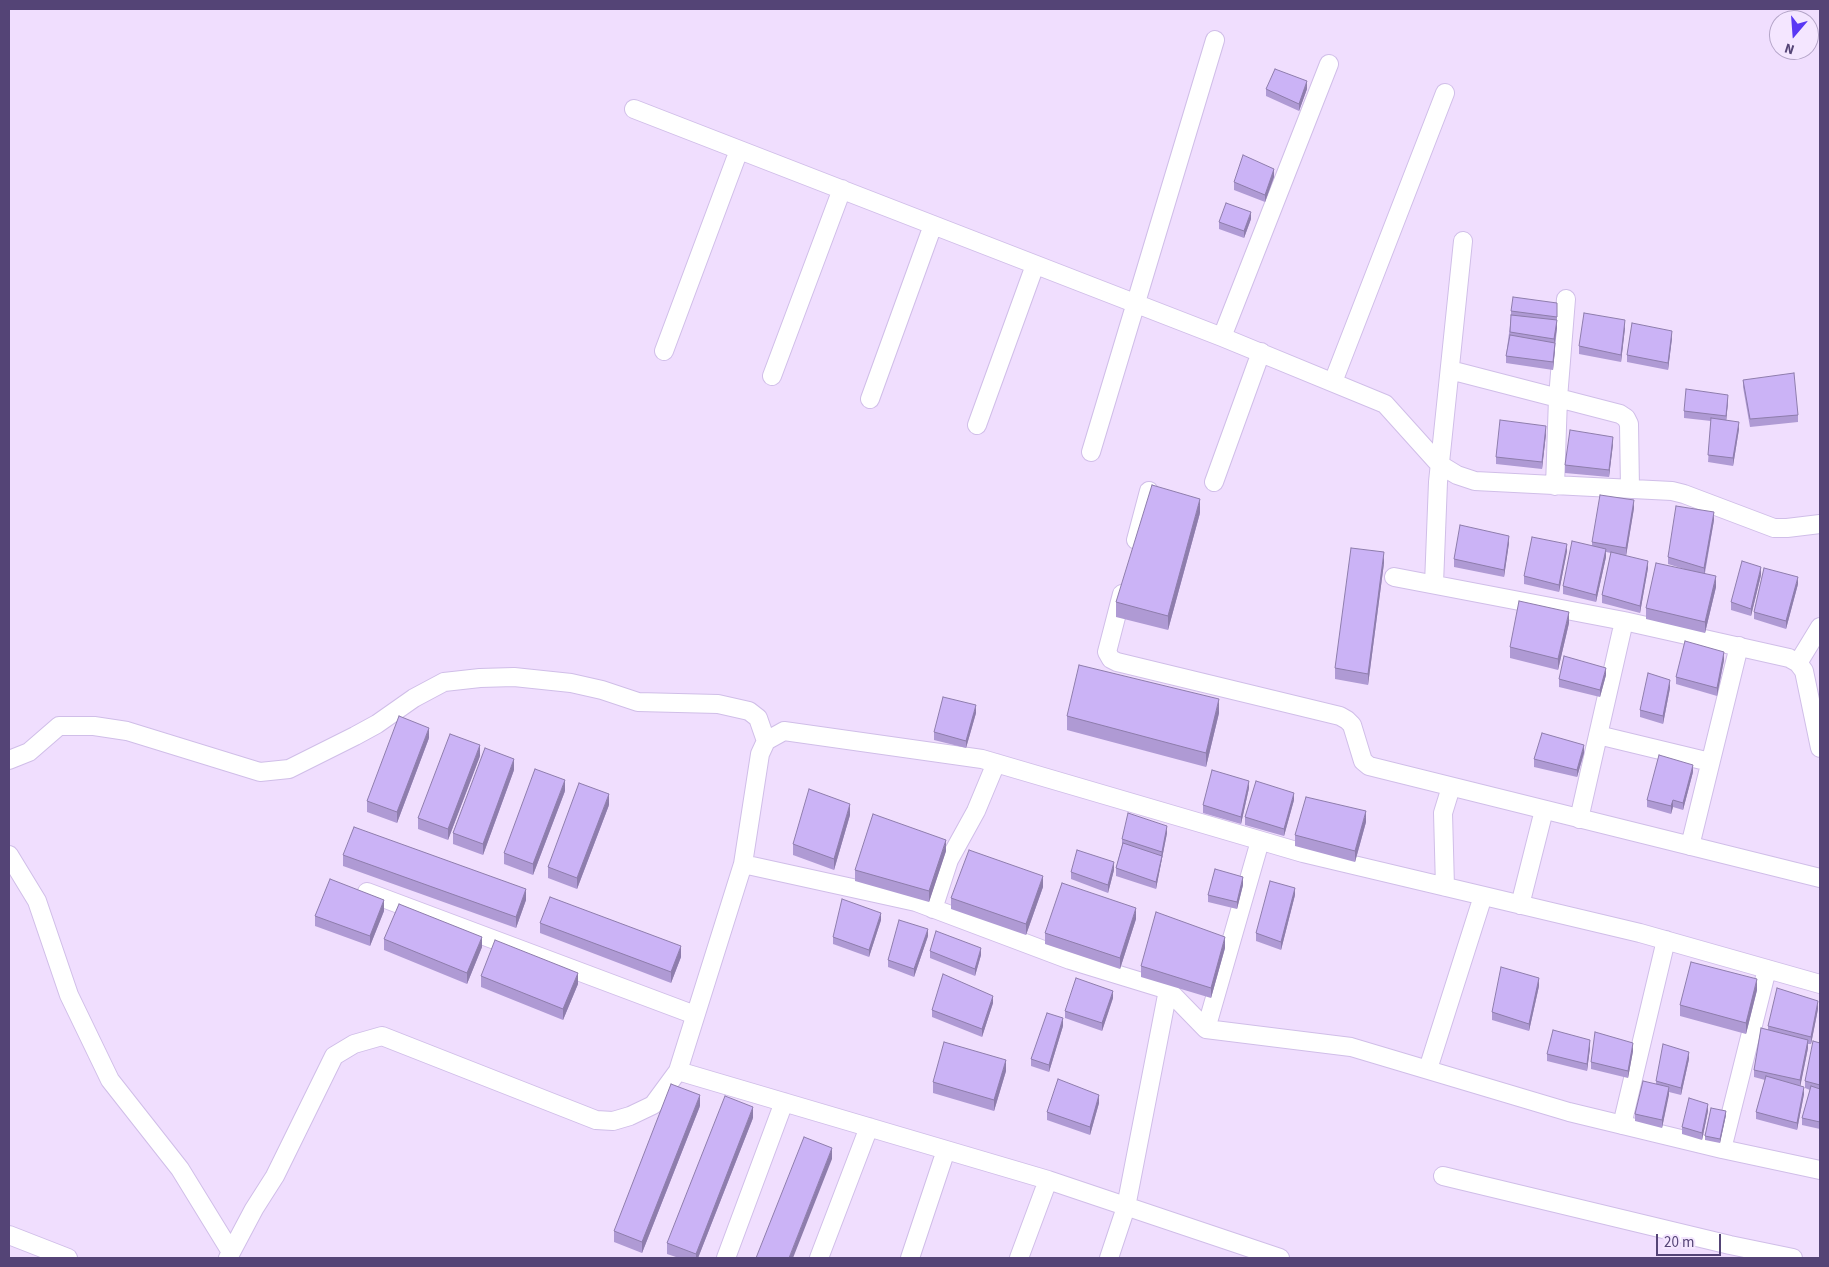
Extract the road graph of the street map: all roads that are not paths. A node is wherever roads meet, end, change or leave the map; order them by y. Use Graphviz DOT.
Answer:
graph roads {
  1 [pos="1215,40"];
  2 [pos="1329,64"];
  3 [pos="1445,93"];
  4 [pos="634,109"];
  5 [pos="739,150"];
  6 [pos="842,189"];
  7 [pos="933,225"];
  8 [pos="1463,241"];
  9 [pos="1035,264"];
  10 [pos="1566,299"];
  11 [pos="1137,304"];
  12 [pos="1222,337"];
  13 [pos="664,350"];
  14 [pos="1260,352"];
  15 [pos="1450,370"];
  16 [pos="772,376"];
  17 [pos="1333,382"];
  18 [pos="1558,398"];
  19 [pos="870,399"];
  20 [pos="977,425"];
  21 [pos="1091,452"];
  22 [pos="1440,464"];
  23 [pos="1214,482"];
  24 [pos="1555,486"];
  25 [pos="1630,489"];
  26 [pos="1149,491"];
  27 [pos="1820,524"];
  28 [pos="1133,554"];
  29 [pos="1394,577"];
  30 [pos="1126,581"];
  31 [pos="1434,584"];
  32 [pos="1624,622"];
  33 [pos="1820,627"];
  34 [pos="1739,646"];
  35 [pos="1798,662"];
  36 [pos="1598,735"];
  37 [pos="766,741"];
  38 [pos="1820,748"];
  39 [pos="9,760"];
  40 [pos="1710,762"];
  41 [pos="996,763"];
  42 [pos="1451,787"];
  43 [pos="1544,810"];
  44 [pos="1579,818"];
  45 [pos="1260,841"];
  46 [pos="1690,846"];
  47 [pos="9,855"];
  48 [pos="743,864"];
  49 [pos="1820,878"];
  50 [pos="1445,887"];
  51 [pos="367,892"];
  52 [pos="1482,896"];
  53 [pos="1520,905"];
  54 [pos="933,909"];
  55 [pos="1666,940"];
  56 [pos="1767,969"];
  57 [pos="1820,984"];
  58 [pos="1168,990"];
  59 [pos="695,1016"];
  60 [pos="1206,1029"];
  61 [pos="1428,1069"];
  62 [pos="678,1071"];
  63 [pos="784,1102"];
  64 [pos="1622,1125"];
  65 [pos="869,1127"];
  66 [pos="1722,1149"];
  67 [pos="946,1150"];
  68 [pos="1820,1170"];
  69 [pos="1443,1176"];
  70 [pos="1048,1180"];
  71 [pos="1126,1207"];
  72 [pos="9,1235"];
  73 [pos="1246,1253"];
  74 [pos="230,1255"];
  75 [pos="68,1258"];
  76 [pos="726,1258"];
  77 [pos="820,1258"];
  78 [pos="910,1258"];
  79 [pos="1019,1258"];
  80 [pos="1109,1258"];
  81 [pos="1280,1258"];
  82 [pos="1793,1258"];
  1 -- 11 [label="street"];
  2 -- 12 [label="street"];
  3 -- 17 [label="street"];
  4 -- 5 [label="street"];
  5 -- 6 [label="street"];
  5 -- 13 [label="street"];
  6 -- 7 [label="street"];
  6 -- 16 [label="street"];
  7 -- 9 [label="street"];
  7 -- 19 [label="street"];
  8 -- 15 [label="street"];
  9 -- 11 [label="street"];
  9 -- 20 [label="street"];
  10 -- 18 [label="street"];
  11 -- 12 [label="street"];
  11 -- 21 [label="street"];
  12 -- 14 [label="street"];
  14 -- 17 [label="street"];
  14 -- 23 [label="street"];
  15 -- 18 [label="street"];
  15 -- 22 [label="street"];
  17 -- 22 [label="street"];
  18 -- 24 [label="street"];
  18 -- 25 [label="street"];
  22 -- 24 [label="street"];
  22 -- 31 [label="street"];
  24 -- 25 [label="street"];
  25 -- 27 [label="street"];
  26 -- 28 [label="street"];
  29 -- 31 [label="street"];
  30 -- 42 [label="street"];
  31 -- 32 [label="street"];
  32 -- 34 [label="street"];
  32 -- 36 [label="street"];
  33 -- 35 [label="street"];
  34 -- 35 [label="street"];
  34 -- 40 [label="street"];
  35 -- 38 [label="street"];
  36 -- 40 [label="street"];
  36 -- 44 [label="street"];
  37 -- 39 [label="street"];
  37 -- 41 [label="street"];
  37 -- 48 [label="street"];
  40 -- 46 [label="street"];
  41 -- 45 [label="street"];
  41 -- 54 [label="street"];
  42 -- 43 [label="street"];
  42 -- 50 [label="street"];
  43 -- 44 [label="street"];
  43 -- 53 [label="street"];
  44 -- 46 [label="street"];
  45 -- 50 [label="street"];
  45 -- 60 [label="street"];
  46 -- 49 [label="street"];
  47 -- 74 [label="street"];
  48 -- 54 [label="street"];
  48 -- 59 [label="street"];
  50 -- 52 [label="street"];
  51 -- 59 [label="street"];
  52 -- 53 [label="street"];
  52 -- 61 [label="street"];
  53 -- 55 [label="street"];
  54 -- 58 [label="street"];
  55 -- 56 [label="street"];
  55 -- 64 [label="street"];
  56 -- 57 [label="street"];
  56 -- 66 [label="street"];
  58 -- 60 [label="street"];
  58 -- 71 [label="street"];
  59 -- 62 [label="street"];
  60 -- 61 [label="street"];
  61 -- 64 [label="street"];
  62 -- 63 [label="street"];
  62 -- 74 [label="street"];
  63 -- 65 [label="street"];
  63 -- 76 [label="street"];
  64 -- 66 [label="street"];
  65 -- 67 [label="street"];
  65 -- 77 [label="street"];
  66 -- 68 [label="street"];
  67 -- 70 [label="street"];
  67 -- 78 [label="street"];
  69 -- 82 [label="street"];
  70 -- 71 [label="street"];
  70 -- 79 [label="street"];
  71 -- 73 [label="street"];
  71 -- 80 [label="street"];
  72 -- 75 [label="street"];
  73 -- 81 [label="street"];
}
